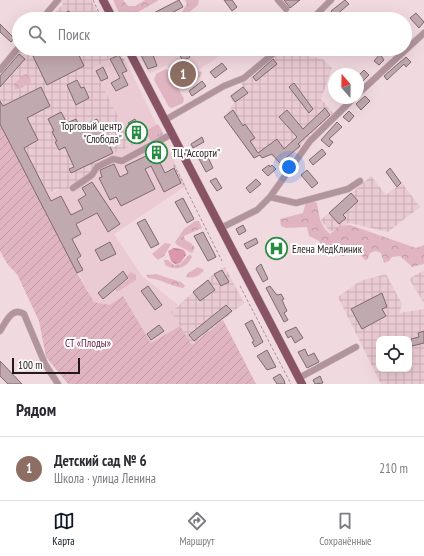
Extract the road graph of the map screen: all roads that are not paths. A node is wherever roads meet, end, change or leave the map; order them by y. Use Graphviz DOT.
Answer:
graph roads {
  1 [pos="58,0"];
  2 [pos="103,0"];
  3 [pos="278,0"];
  4 [pos="331,0"];
  5 [pos="286,9"];
  6 [pos="48,12"];
  7 [pos="109,12"];
  8 [pos="319,12"];
  9 [pos="424,33"];
  10 [pos="412,44"];
  11 [pos="12,55"];
  12 [pos="132,56"];
  13 [pos="270,56"];
  14 [pos="399,56"];
  15 [pos="0,70"];
  16 [pos="364,88"];
  17 [pos="348,104"];
  18 [pos="165,120"];
  19 [pos="172,134"];
  20 [pos="360,181"];
  21 [pos="73,188"];
  22 [pos="270,197"];
  23 [pos="222,228"];
  24 [pos="0,331"];
  25 [pos="356,347"];
  26 [pos="300,381"];
  27 [pos="58,384"];
  1 -- 6 [label="street"];
  2 -- 7 [label="main road"];
  3 -- 5 [label="street"];
  4 -- 8 [label="street"];
  9 -- 10 [label="street"];
  11 -- 15 [label="street"];
  12 -- 18 [label="main road"];
  13 -- 18 [label="street"];
  14 -- 16 [label="street"];
  17 -- 22 [label="street"];
  18 -- 19 [label="main road"];
  19 -- 21 [label="street"];
  19 -- 23 [label="main road"];
  20 -- 22 [label="street"];
  22 -- 23 [label="street"];
  23 -- 26 [label="main road"];
  24 -- 27 [label="street"];
  25 -- 26 [label="street"];
}
